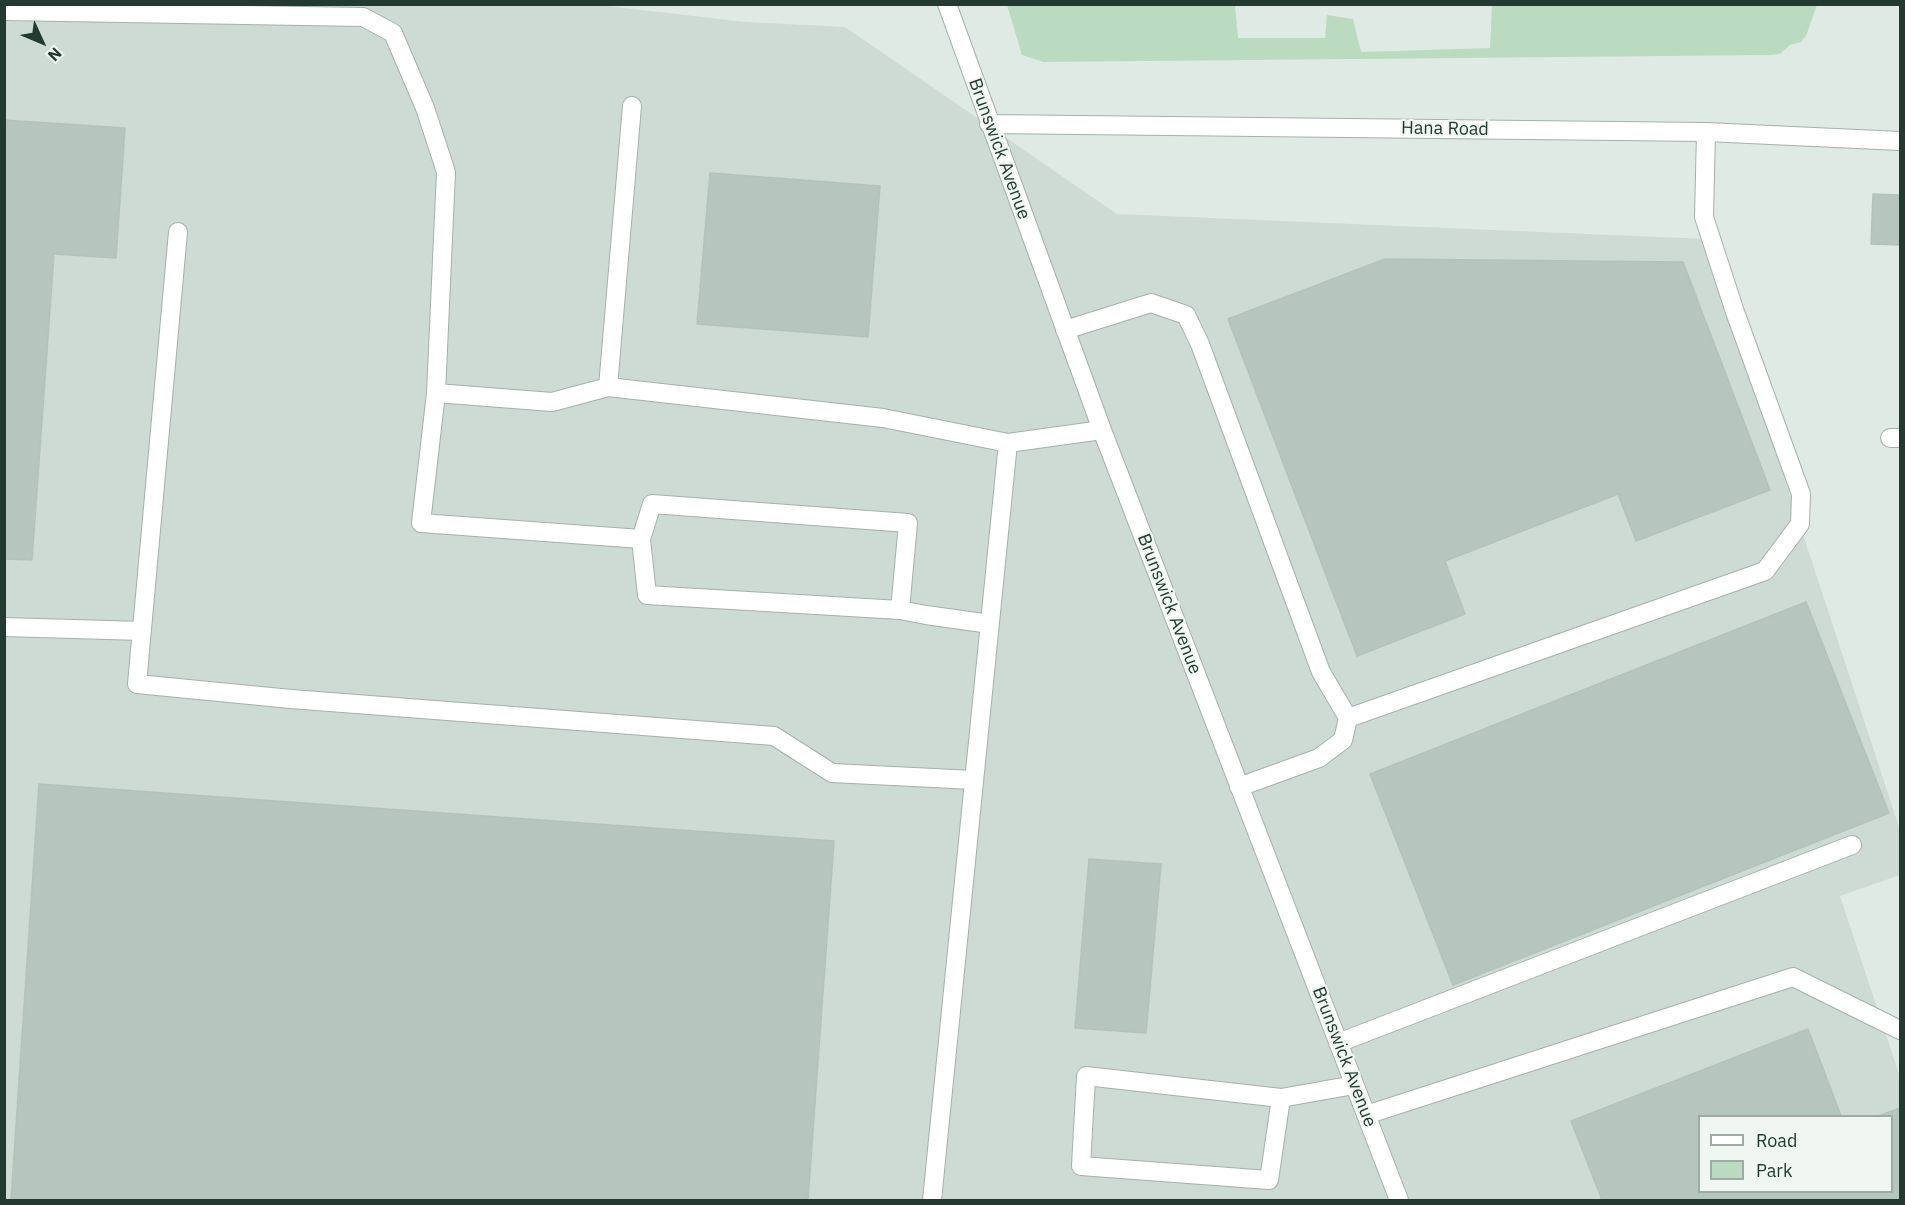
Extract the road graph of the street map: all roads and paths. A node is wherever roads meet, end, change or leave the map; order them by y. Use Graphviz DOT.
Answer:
graph roads {
  1 [pos="947,4"];
  2 [pos="4,11"];
  3 [pos="632,106"];
  4 [pos="989,124"];
  5 [pos="1706,132"];
  6 [pos="1900,141"];
  7 [pos="178,232"];
  8 [pos="1065,330"];
  9 [pos="608,387"];
  10 [pos="436,393"];
  11 [pos="1102,430"];
  12 [pos="1008,443"];
  13 [pos="641,539"];
  14 [pos="900,610"];
  15 [pos="990,624"];
  16 [pos="4,627"];
  17 [pos="142,631"];
  18 [pos="1348,718"];
  19 [pos="974,780"];
  20 [pos="1239,788"];
  21 [pos="1852,845"];
  22 [pos="1900,1030"];
  23 [pos="1338,1043"];
  24 [pos="1354,1085"];
  25 [pos="1281,1098"];
  26 [pos="1366,1115"];
  27 [pos="932,1200"];
  28 [pos="1399,1200"];
  1 -- 4 [label="street, Brunswick Avenue"];
  2 -- 10 [label="street"];
  3 -- 9 [label="street"];
  4 -- 5 [label="street, Hana Road"];
  4 -- 8 [label="street, Brunswick Avenue"];
  5 -- 6 [label="street, Hana Road"];
  5 -- 18 [label="street"];
  7 -- 17 [label="street"];
  8 -- 11 [label="street, Brunswick Avenue"];
  8 -- 18 [label="street"];
  9 -- 10 [label="street"];
  9 -- 12 [label="street"];
  10 -- 13 [label="street"];
  11 -- 12 [label="street"];
  11 -- 20 [label="street, Brunswick Avenue"];
  12 -- 15 [label="street"];
  13 -- 14 [label="street"];
  13 -- 14 [label="street"];
  14 -- 15 [label="street"];
  15 -- 19 [label="street"];
  16 -- 17 [label="street"];
  17 -- 19 [label="street"];
  18 -- 20 [label="street"];
  19 -- 27 [label="street"];
  20 -- 23 [label="street, Brunswick Avenue"];
  21 -- 23 [label="street"];
  22 -- 26 [label="street"];
  23 -- 24 [label="street, Brunswick Avenue"];
  24 -- 25 [label="street"];
  24 -- 26 [label="street, Brunswick Avenue"];
  25 -- 25 [label="street"];
  26 -- 28 [label="street, Brunswick Avenue"];
}
